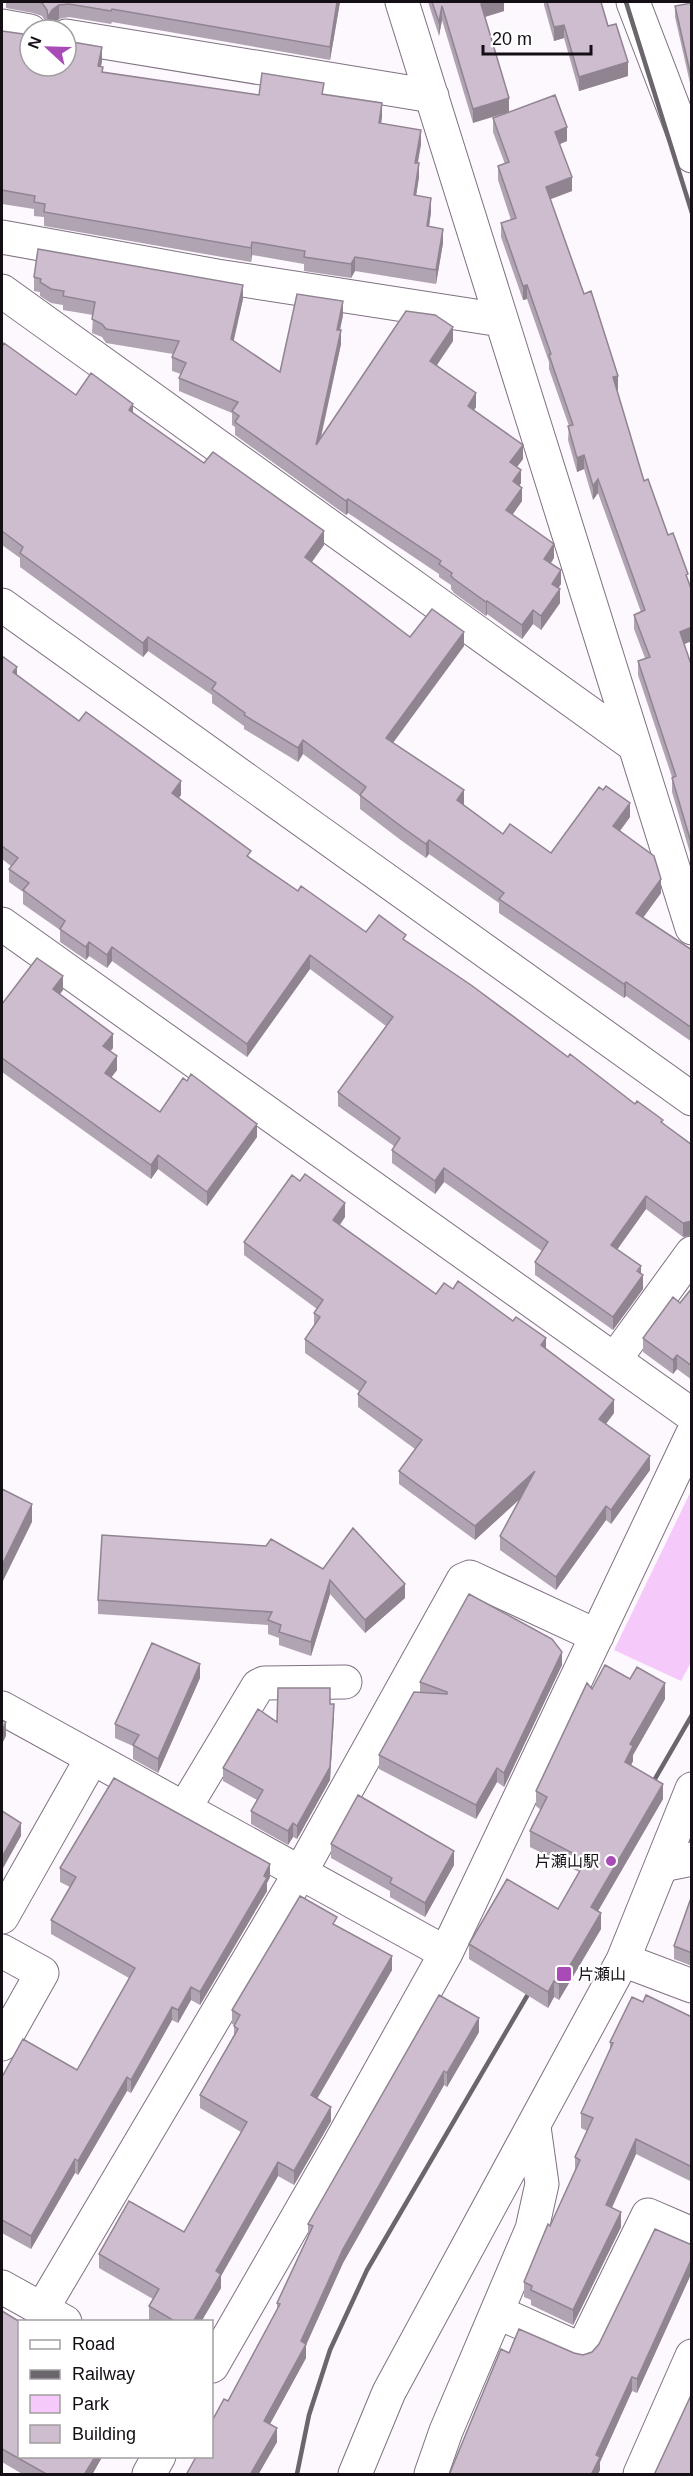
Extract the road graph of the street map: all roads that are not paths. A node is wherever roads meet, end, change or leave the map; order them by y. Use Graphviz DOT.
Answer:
graph roads {
  1 [pos="402,2"];
  2 [pos="633,2"];
  3 [pos="2,26"];
  4 [pos="18,28"];
  5 [pos="78,38"];
  6 [pos="432,96"];
  7 [pos="692,156"];
  8 [pos="2,237"];
  9 [pos="2,291"];
  10 [pos="501,320"];
  11 [pos="2,605"];
  12 [pos="634,745"];
  13 [pos="2,924"];
  14 [pos="692,928"];
  15 [pos="692,1099"];
  16 [pos="692,1252"];
  17 [pos="615,1359"];
  18 [pos="692,1415"];
  19 [pos="692,1435"];
  20 [pos="597,1636"];
  21 [pos="345,1682"];
  22 [pos="2,1708"];
  23 [pos="92,1758"];
  24 [pos="692,1789"];
  25 [pos="184,1809"];
  26 [pos="677,1862"];
  27 [pos="300,1873"];
  28 [pos="2,1917"];
  29 [pos="2,1951"];
  30 [pos="446,1953"];
  31 [pos="623,1960"];
  32 [pos="692,1986"];
  33 [pos="2,2044"];
  34 [pos="534,2127"];
  35 [pos="692,2234"];
  36 [pos="2,2287"];
  37 [pos="498,2312"];
  38 [pos="54,2315"];
  39 [pos="692,2356"];
  40 [pos="213,2364"];
  41 [pos="158,2458"];
  42 [pos="149,2475"];
  43 [pos="355,2475"];
  44 [pos="431,2475"];
  45 [pos="640,2475"];
  1 -- 6 [label="street"];
  2 -- 7 [label="street"];
  3 -- 4 [label="street"];
  5 -- 6 [label="street"];
  6 -- 10 [label="street"];
  8 -- 10 [label="street"];
  9 -- 12 [label="street"];
  10 -- 12 [label="street"];
  11 -- 15 [label="street"];
  12 -- 14 [label="street"];
  13 -- 17 [label="street"];
  16 -- 17 [label="street"];
  17 -- 18 [label="street"];
  19 -- 20 [label="street"];
  20 -- 27 [label="street"];
  20 -- 30 [label="street"];
  21 -- 25 [label="street"];
  22 -- 23 [label="street"];
  23 -- 25 [label="street"];
  23 -- 28 [label="street"];
  24 -- 26 [label="street"];
  25 -- 27 [label="street"];
  26 -- 31 [label="street"];
  27 -- 30 [label="street"];
  27 -- 38 [label="street"];
  29 -- 33 [label="street"];
  30 -- 40 [label="street"];
  31 -- 32 [label="street"];
  31 -- 34 [label="street"];
  34 -- 37 [label="street"];
  34 -- 43 [label="street"];
  35 -- 37 [label="street"];
  36 -- 38 [label="street"];
  37 -- 44 [label="street"];
  39 -- 45 [label="street"];
  41 -- 42 [label="street"];
}
